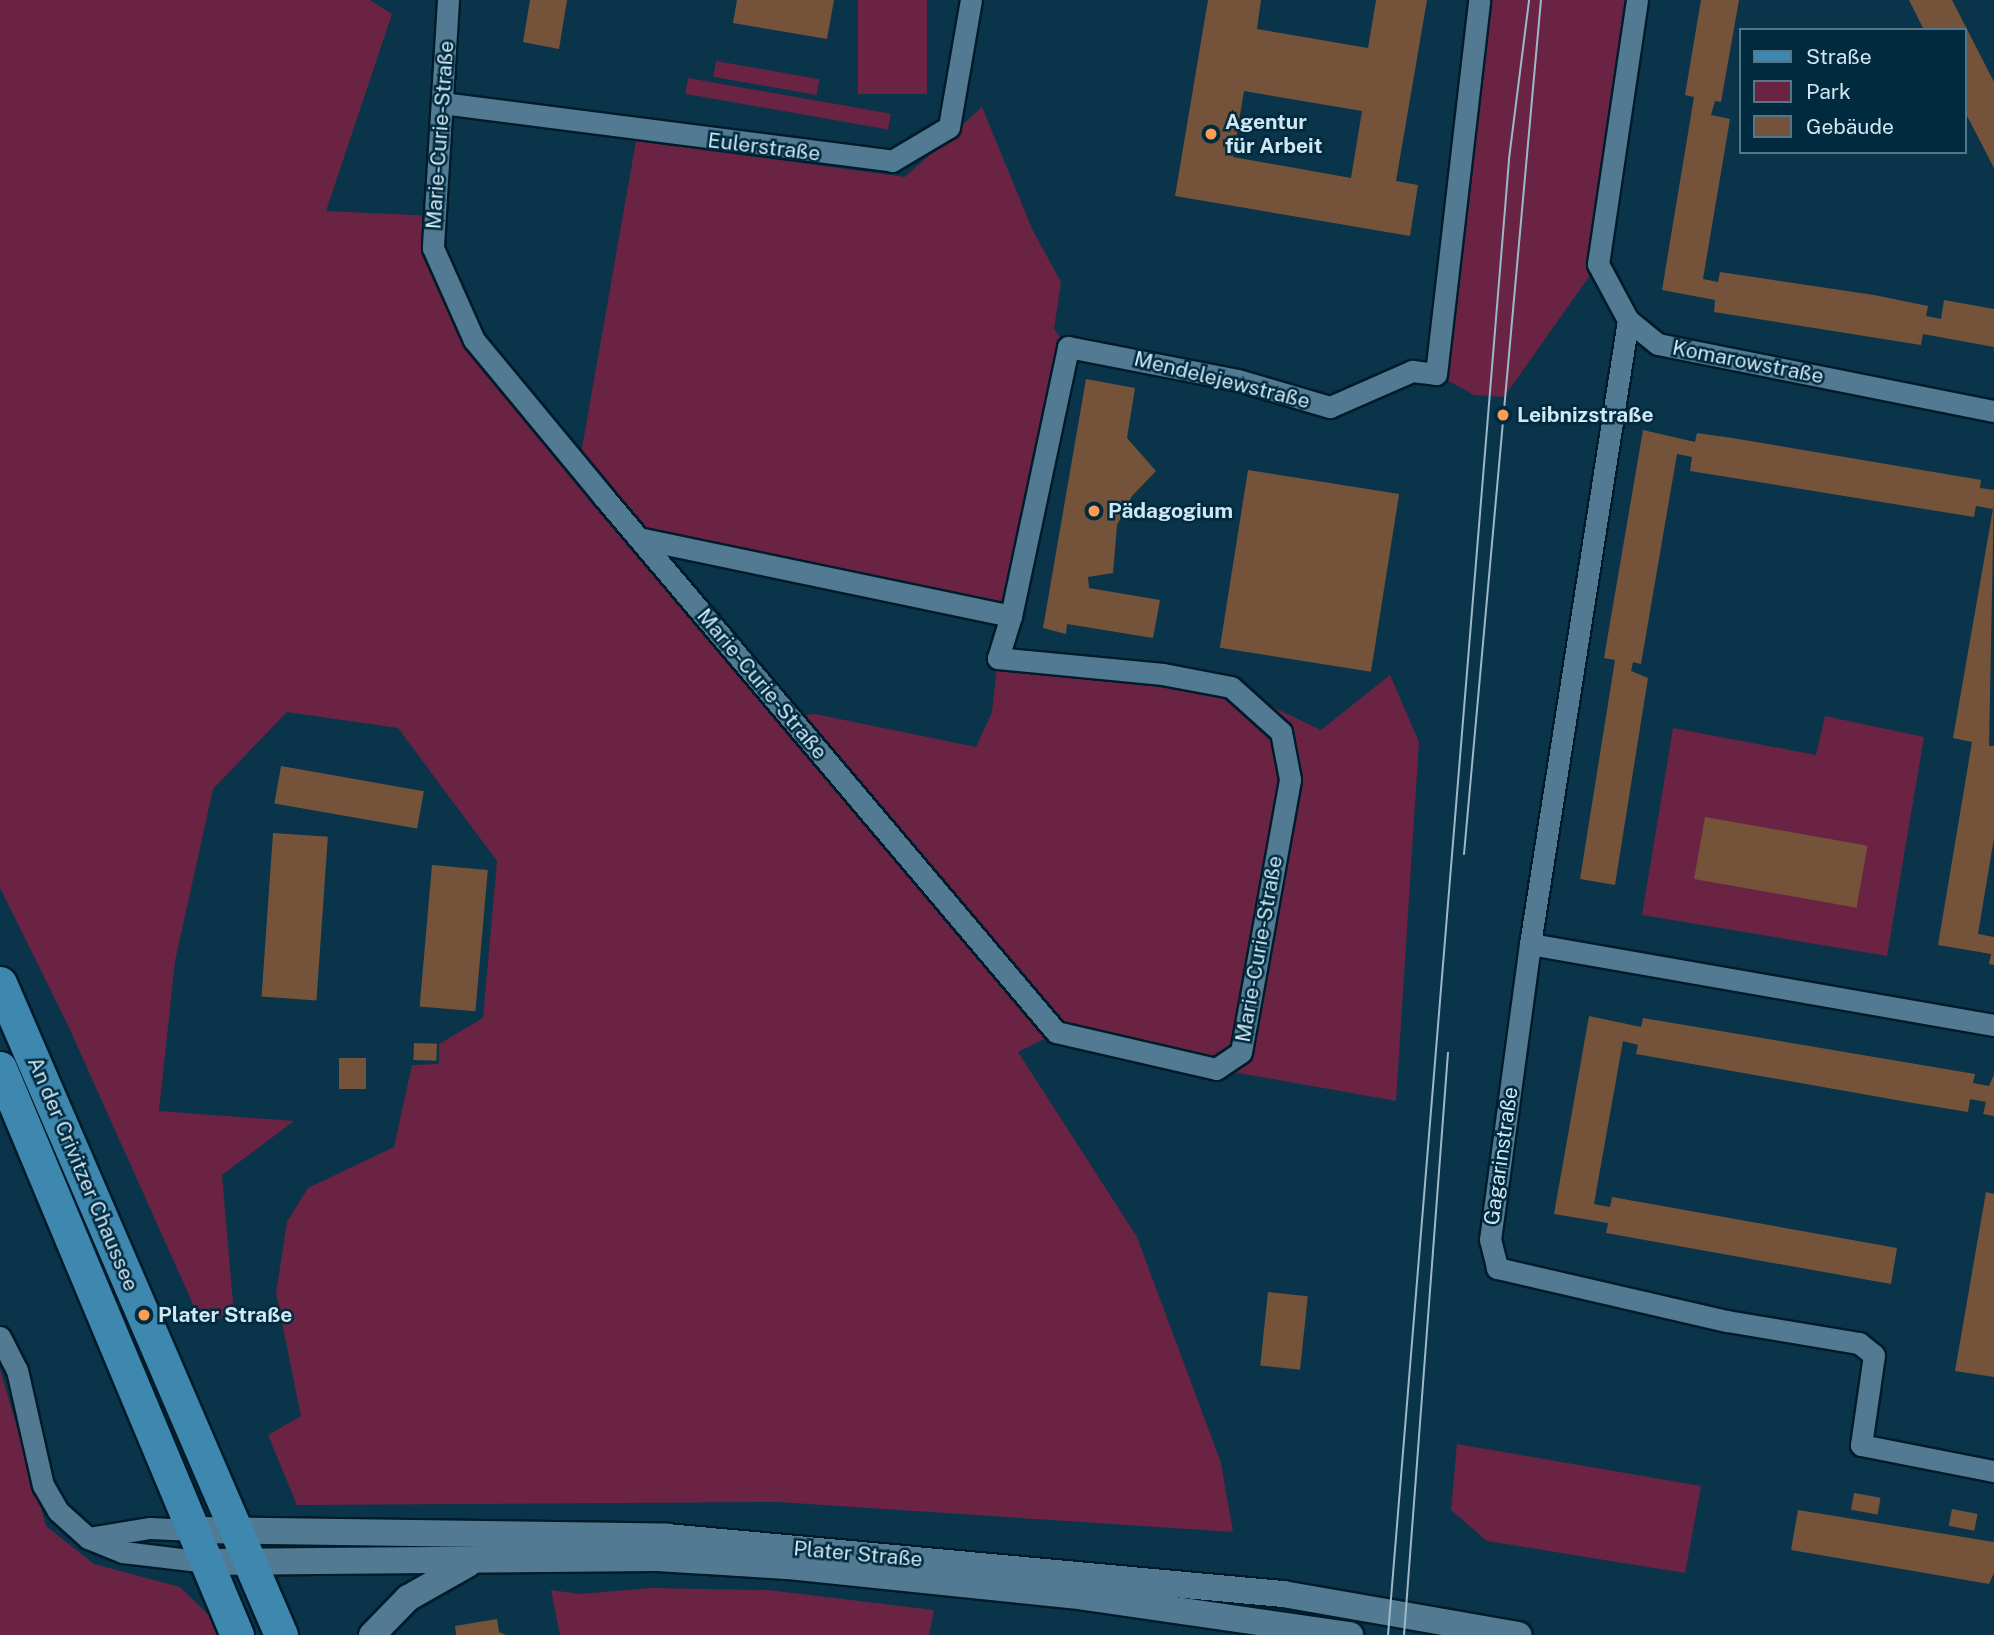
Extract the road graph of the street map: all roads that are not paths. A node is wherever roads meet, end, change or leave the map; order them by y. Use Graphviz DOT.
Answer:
graph roads {
  1 [pos="448,0"];
  2 [pos="971,0"];
  3 [pos="1479,0"];
  4 [pos="1637,0"];
  5 [pos="442,103"];
  6 [pos="1628,320"];
  7 [pos="1994,411"];
  8 [pos="639,538"];
  9 [pos="1011,616"];
  10 [pos="1530,944"];
  11 [pos="0,983"];
  12 [pos="1994,1026"];
  13 [pos="0,1068"];
  14 [pos="0,1337"];
  15 [pos="1994,1471"];
  16 [pos="235,1529"];
  17 [pos="193,1530"];
  18 [pos="88,1538"];
  19 [pos="478,1559"];
  20 [pos="207,1562"];
  21 [pos="249,1562"];
  22 [pos="1283,1594"];
  23 [pos="1279,1629"];
  24 [pos="237,1635"];
  25 [pos="281,1635"];
  26 [pos="372,1635"];
  27 [pos="1350,1635"];
  28 [pos="1518,1635"];
  1 -- 5 [label="street, Marie-Curie-Straße"];
  2 -- 5 [label="street, Eulerstraße"];
  3 -- 9 [label="street, Mendelejewstraße"];
  4 -- 6 [label="street, Komarowstraße"];
  5 -- 8 [label="street, Marie-Curie-Straße"];
  6 -- 7 [label="street, Komarowstraße"];
  6 -- 10 [label="street"];
  8 -- 9 [label="street"];
  8 -- 9 [label="street, Marie-Curie-Straße"];
  10 -- 12 [label="street"];
  10 -- 15 [label="street, Gagarinstraße"];
  11 -- 16 [label="main road, An der Crivitzer Chaussee"];
  13 -- 17 [label="main road, An der Crivitzer Chaussee"];
  14 -- 18 [label="street"];
  16 -- 17 [label="street, Plater Straße"];
  16 -- 21 [label="main road, An der Crivitzer Chaussee"];
  16 -- 22 [label="street, Plater Straße"];
  17 -- 18 [label="street"];
  17 -- 20 [label="main road, An der Crivitzer Chaussee"];
  18 -- 20 [label="street"];
  19 -- 21 [label="street, Plater Straße"];
  19 -- 23 [label="street, Plater Straße"];
  19 -- 26 [label="street"];
  20 -- 21 [label="street, Plater Straße"];
  20 -- 24 [label="main road, An der Crivitzer Chaussee"];
  21 -- 25 [label="main road, An der Crivitzer Chaussee"];
  22 -- 23 [label="street"];
  22 -- 28 [label="street, Plater Straße"];
  23 -- 27 [label="street, Plater Straße"];
}
